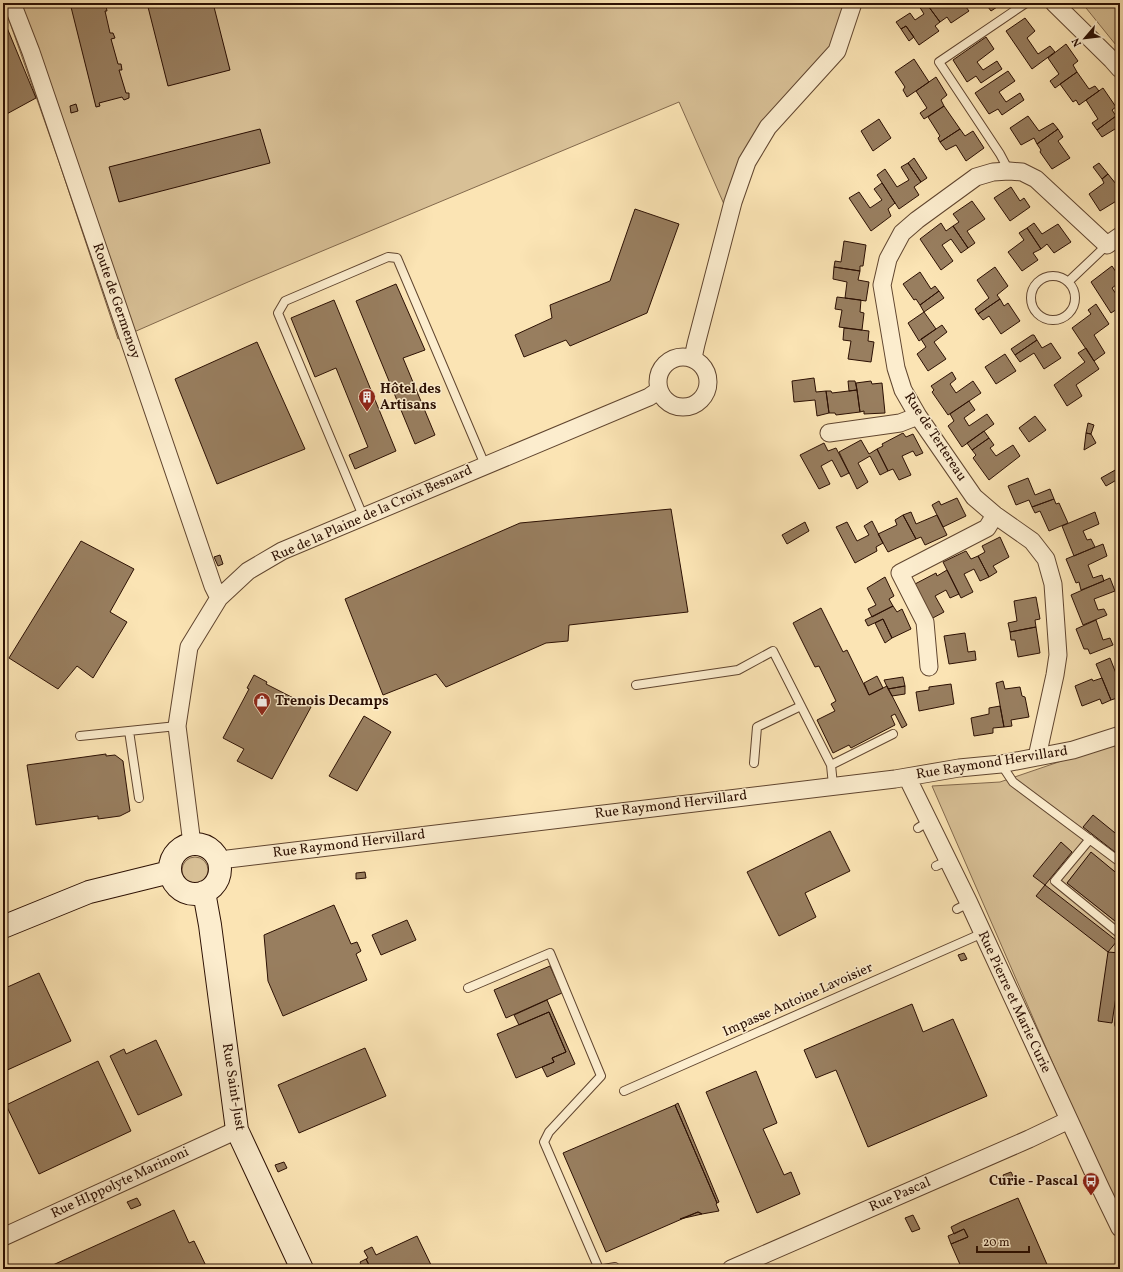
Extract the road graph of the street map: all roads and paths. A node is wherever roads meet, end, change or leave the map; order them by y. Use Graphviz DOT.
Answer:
graph roads {
  1 [pos="12,3"];
  2 [pos="853,3"];
  3 [pos="1026,3"];
  4 [pos="1054,3"];
  5 [pos="1120,70"];
  6 [pos="1009,171"];
  7 [pos="1116,241"];
  8 [pos="1068,282"];
  9 [pos="693,358"];
  10 [pos="659,390"];
  11 [pos="918,416"];
  12 [pos="829,433"];
  13 [pos="485,465"];
  14 [pos="995,515"];
  15 [pos="363,516"];
  16 [pos="219,598"];
  17 [pos="929,667"];
  18 [pos="636,685"];
  19 [pos="801,706"];
  20 [pos="177,726"];
  21 [pos="129,731"];
  22 [pos="893,734"];
  23 [pos="1120,735"];
  24 [pos="80,736"];
  25 [pos="1037,757"];
  26 [pos="754,763"];
  27 [pos="831,764"];
  28 [pos="1001,764"];
  29 [pos="907,776"];
  30 [pos="833,785"];
  31 [pos="139,798"];
  32 [pos="1090,839"];
  33 [pos="192,844"];
  34 [pos="219,861"];
  35 [pos="1120,862"];
  36 [pos="170,872"];
  37 [pos="204,892"];
  38 [pos="3,927"];
  39 [pos="982,933"];
  40 [pos="1120,934"];
  41 [pos="468,988"];
  42 [pos="1120,1014"];
  43 [pos="1119,1024"];
  44 [pos="624,1091"];
  45 [pos="1069,1120"];
  46 [pos="238,1130"];
  47 [pos="1120,1228"];
  48 [pos="3,1236"];
  49 [pos="735,1268"];
  50 [pos="302,1269"];
  51 [pos="598,1269"];
  52 [pos="604,1269"];
  53 [pos="615,1269"];
  1 -- 16 [label="street, Route de Germenoy"];
  2 -- 9 [label="street"];
  3 -- 6 [label="lane"];
  4 -- 5 [label="street"];
  6 -- 7 [label="street, Rue de Tertereau"];
  6 -- 11 [label="street, Rue de Tertereau"];
  7 -- 8 [label="lane"];
  8 -- 8 [label="lane"];
  9 -- 10 [label="street"];
  9 -- 10 [label="street"];
  10 -- 13 [label="street, Rue de la Plaine de la Croix Besnard"];
  11 -- 12 [label="street"];
  11 -- 14 [label="street, Rue de Tertereau"];
  13 -- 15 [label="street, Rue de la Plaine de la Croix Besnard"];
  13 -- 15 [label="lane"];
  14 -- 17 [label="street"];
  14 -- 25 [label="street, Rue de Tertereau"];
  15 -- 16 [label="street, Rue de la Plaine de la Croix Besnard"];
  16 -- 20 [label="street, Rue de la Plaine de la Croix Besnard"];
  18 -- 19 [label="lane"];
  19 -- 26 [label="lane"];
  19 -- 27 [label="lane"];
  20 -- 21 [label="lane"];
  20 -- 33 [label="street, Rue de la Plaine de la Croix Besnard"];
  21 -- 24 [label="lane"];
  21 -- 31 [label="lane"];
  22 -- 27 [label="lane"];
  23 -- 25 [label="street, Rue Raymond Hervillard"];
  25 -- 28 [label="street, Rue Raymond Hervillard"];
  27 -- 30 [label="lane"];
  28 -- 29 [label="street, Rue Raymond Hervillard"];
  28 -- 32 [label="lane"];
  29 -- 30 [label="street, Rue Raymond Hervillard"];
  29 -- 39 [label="street, Rue Pierre et Marie Curie"];
  30 -- 34 [label="street, Rue Raymond Hervillard"];
  32 -- 35 [label="lane"];
  32 -- 40 [label="lane"];
  33 -- 34 [label="street"];
  33 -- 36 [label="street"];
  34 -- 37 [label="street"];
  36 -- 37 [label="street"];
  36 -- 38 [label="street"];
  37 -- 46 [label="street, Rue Saint-Just"];
  39 -- 44 [label="lane, Impasse Antoine Lavoisier"];
  39 -- 45 [label="street, Rue Pierre et Marie Curie"];
  41 -- 51 [label="lane"];
  42 -- 43 [label="lane"];
  45 -- 47 [label="street, Rue Pierre et Marie Curie"];
  45 -- 49 [label="street, Rue Pascal"];
  46 -- 48 [label="street, Rue HIppolyte Marinoni"];
  46 -- 50 [label="street, Rue Saint-Just"];
  52 -- 53 [label="lane"];
}
